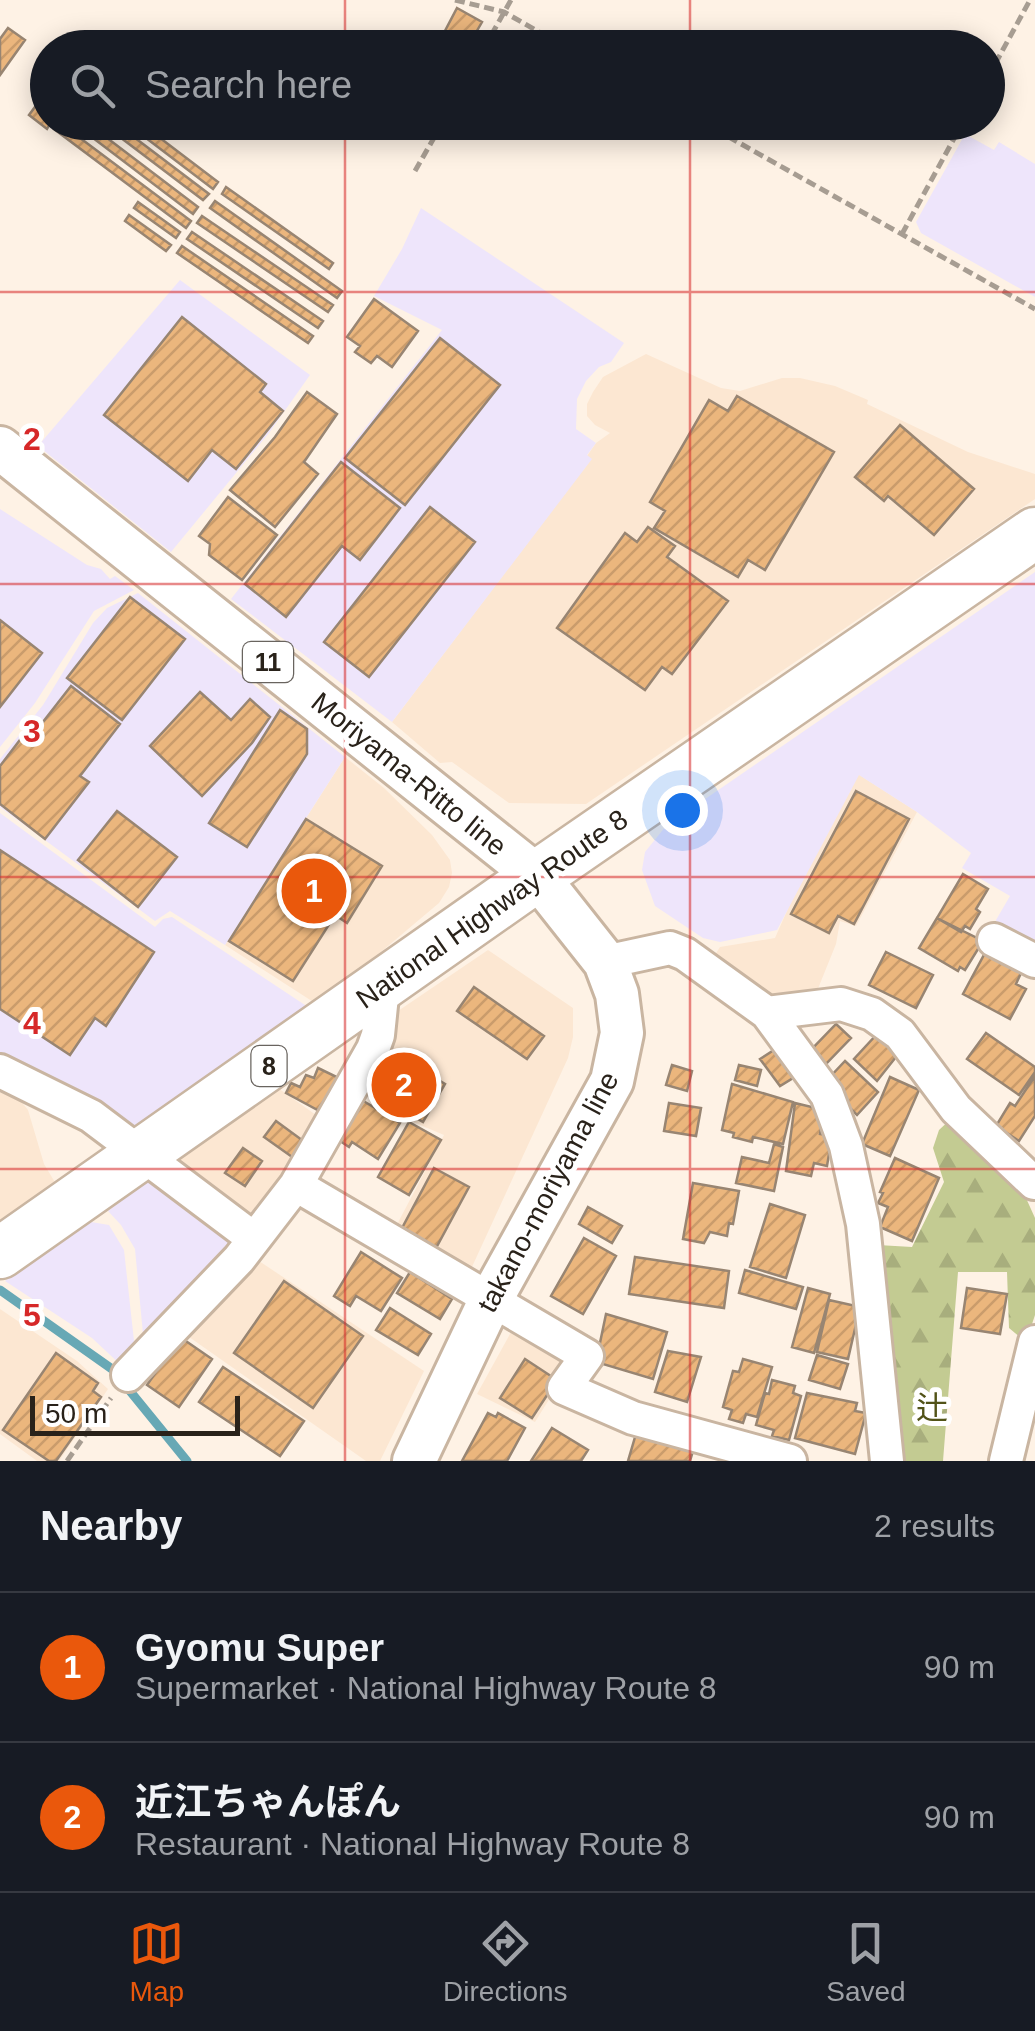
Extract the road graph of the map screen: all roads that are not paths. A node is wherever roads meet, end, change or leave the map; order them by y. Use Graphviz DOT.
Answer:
graph roads {
  1 [pos="0,448"];
  2 [pos="1035,533"];
  3 [pos="536,876"];
  4 [pos="994,940"];
  5 [pos="1035,961"];
  6 [pos="605,962"];
  7 [pos="383,986"];
  8 [pos="767,1013"];
  9 [pos="0,1070"];
  10 [pos="144,1153"];
  11 [pos="1035,1184"];
  12 [pos="296,1185"];
  13 [pos="253,1238"];
  14 [pos="0,1253"];
  15 [pos="490,1300"];
  16 [pos="1035,1342"];
  17 [pos="122,1384"];
  18 [pos="733,1454"];
  19 [pos="414,1461"];
  20 [pos="790,1461"];
  21 [pos="887,1461"];
  22 [pos="1006,1461"];
  1 -- 3 [label="main road, Moriyama-Ritto line / 11"];
  2 -- 3 [label="highway, National Highway Route 8 / 8"];
  3 -- 6 [label="main road, takano-moriyama line"];
  3 -- 7 [label="highway, National Highway Route 8 / 8"];
  4 -- 5 [label="street"];
  6 -- 8 [label="street"];
  6 -- 15 [label="main road, takano-moriyama line"];
  7 -- 10 [label="highway, National Highway Route 8 / 8"];
  7 -- 12 [label="street"];
  8 -- 11 [label="street"];
  8 -- 21 [label="street"];
  9 -- 10 [label="street"];
  10 -- 13 [label="street"];
  10 -- 14 [label="highway, National Highway Route 8 / 8"];
  12 -- 13 [label="street"];
  12 -- 15 [label="street"];
  13 -- 17 [label="street"];
  15 -- 18 [label="street"];
  15 -- 19 [label="main road, takano-moriyama line"];
  16 -- 22 [label="street"];
  18 -- 20 [label="street"];
}
